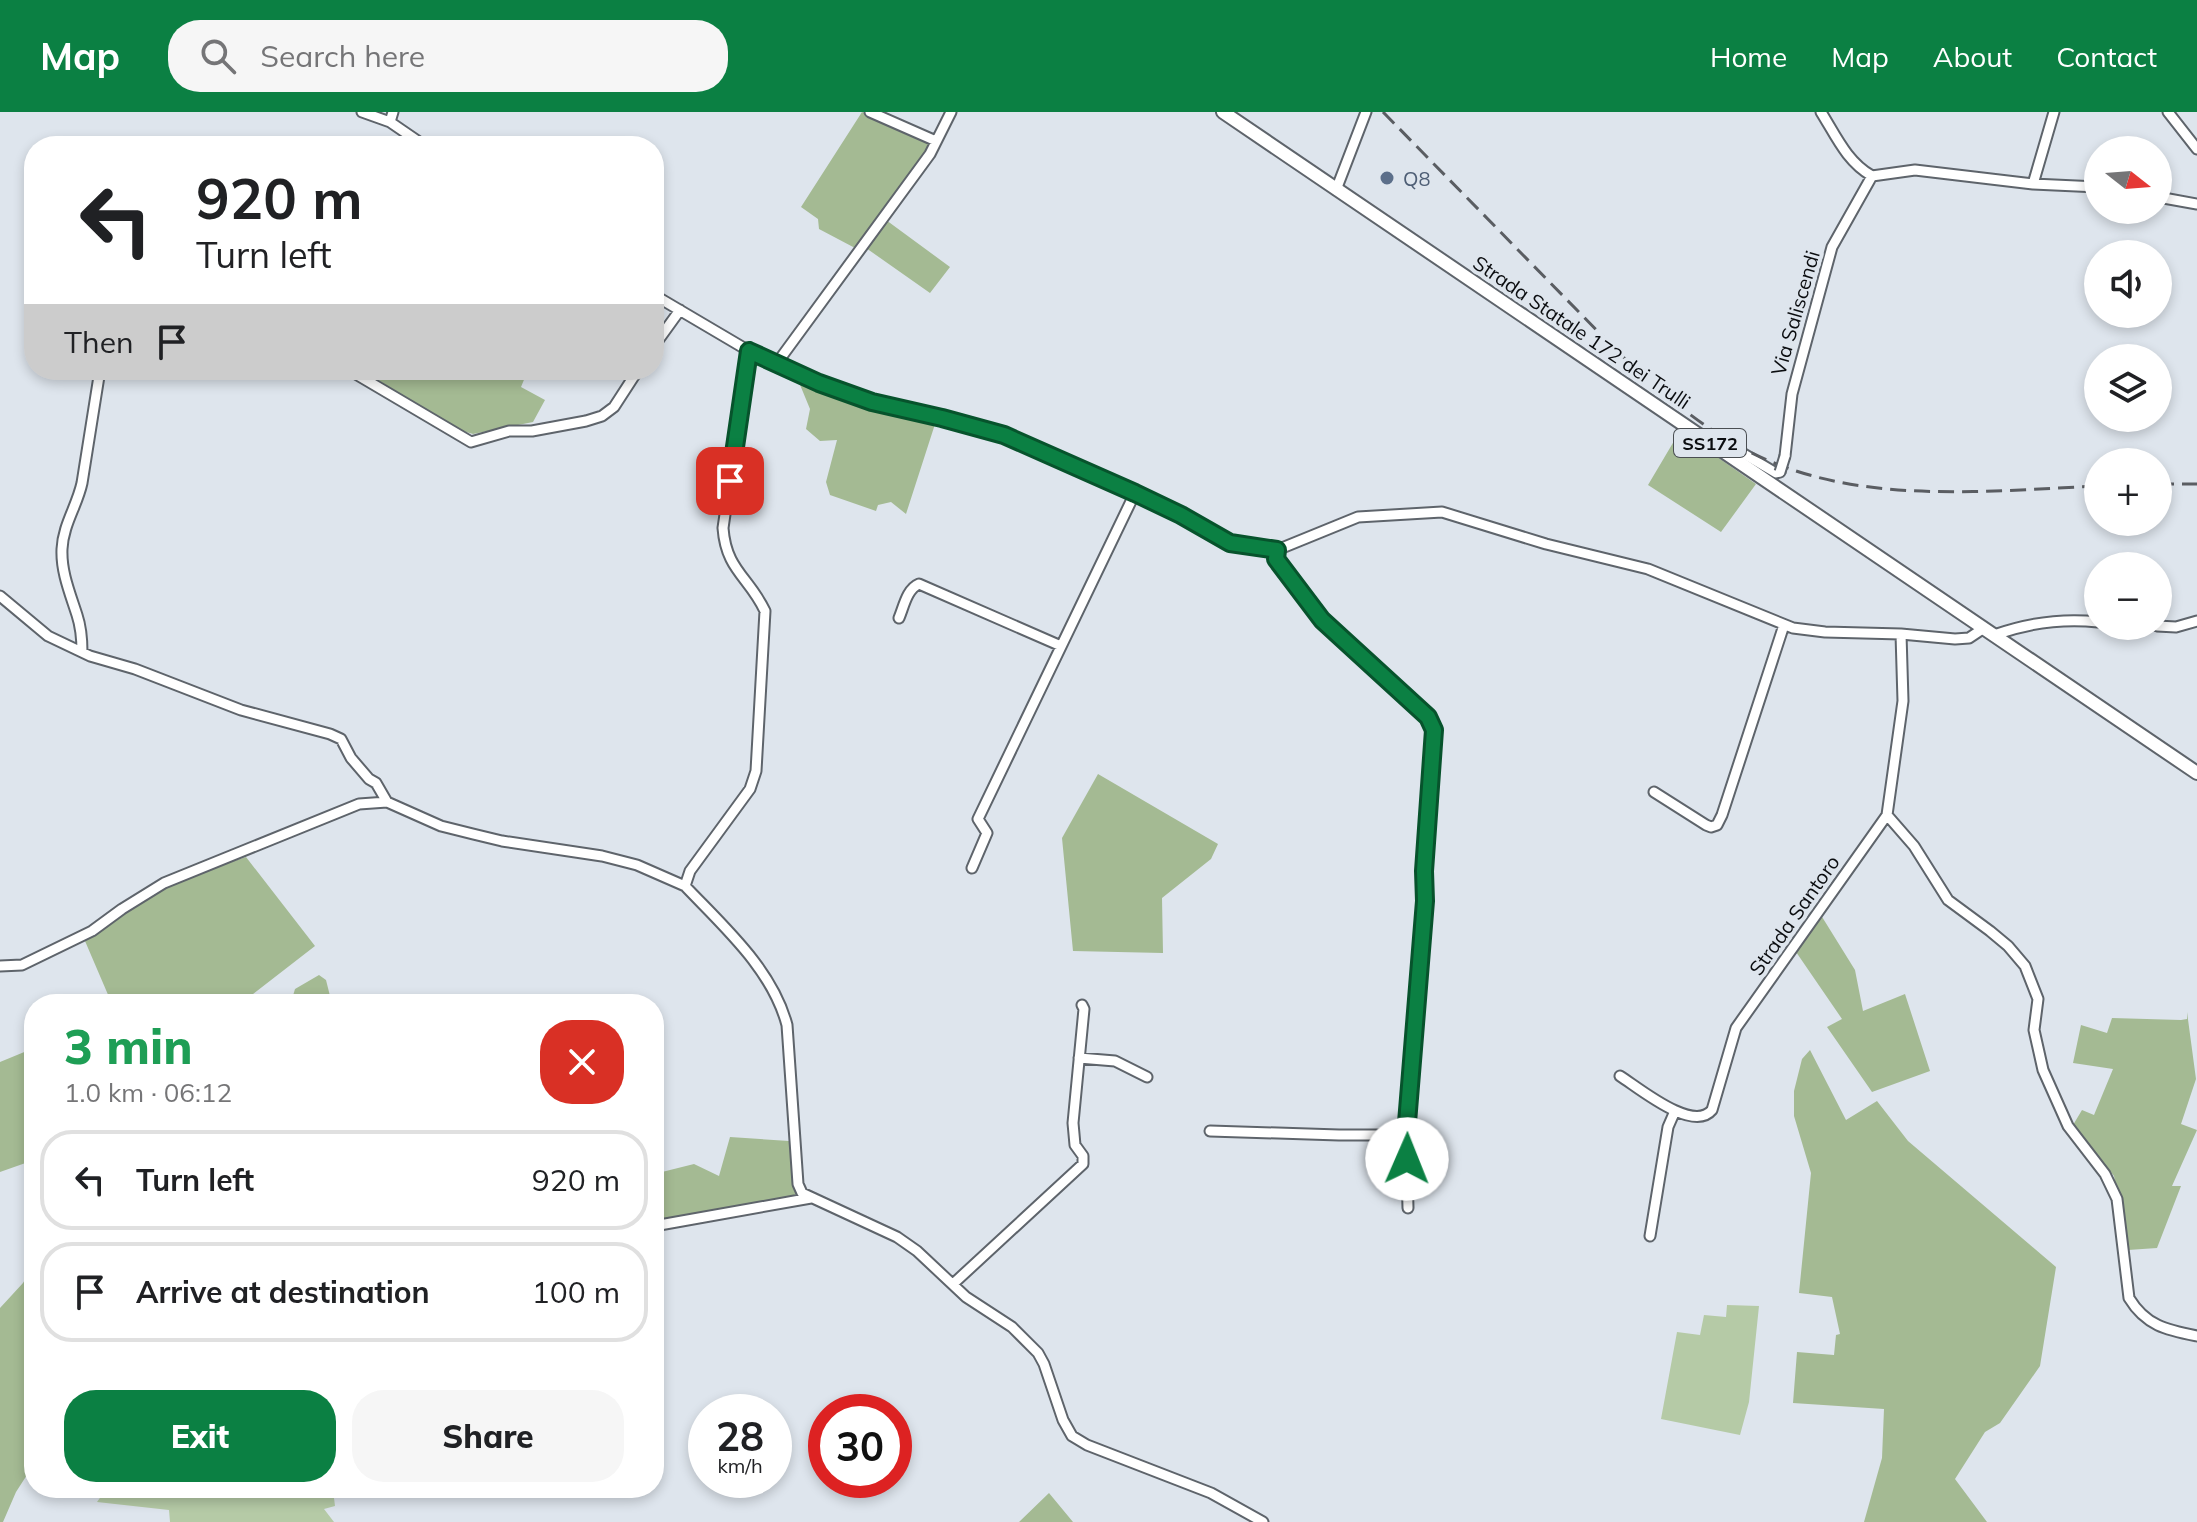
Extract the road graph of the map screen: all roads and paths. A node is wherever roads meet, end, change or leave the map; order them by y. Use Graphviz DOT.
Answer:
graph roads {
  1 [pos="362,112"];
  2 [pos="870,112"];
  3 [pos="951,112"];
  4 [pos="1223,112"];
  5 [pos="1366,112"];
  6 [pos="1821,112"];
  7 [pos="2054,112"];
  8 [pos="2168,112"];
  9 [pos="392,117"];
  10 [pos="414,136"];
  11 [pos="936,141"];
  12 [pos="2197,149"];
  13 [pos="1872,176"];
  14 [pos="2033,184"];
  15 [pos="2084,186"];
  16 [pos="1336,190"];
  17 [pos="2172,200"];
  18 [pos="2197,204"];
  19 [pos="664,301"];
  20 [pos="680,310"];
  21 [pos="664,332"];
  22 [pos="749,351"];
  23 [pos="777,363"];
  24 [pos="98,380"];
  25 [pos="366,380"];
  26 [pos="632,380"];
  27 [pos="1722,451"];
  28 [pos="1135,493"];
  29 [pos="1277,550"];
  30 [pos="0,596"];
  31 [pos="899,618"];
  32 [pos="2084,621"];
  33 [pos="2197,621"];
  34 [pos="1784,625"];
  35 [pos="2172,627"];
  36 [pos="1989,632"];
  37 [pos="1901,634"];
  38 [pos="1061,646"];
  39 [pos="82,652"];
  40 [pos="2197,773"];
  41 [pos="1654,792"];
  42 [pos="387,802"];
  43 [pos="1887,815"];
  44 [pos="972,868"];
  45 [pos="685,886"];
  46 [pos="0,966"];
  47 [pos="1082,1005"];
  48 [pos="1079,1058"];
  49 [pos="1620,1076"];
  50 [pos="1147,1077"];
  51 [pos="1675,1111"];
  52 [pos="1210,1131"];
  53 [pos="1406,1135"];
  54 [pos="811,1198"];
  55 [pos="1408,1208"];
  56 [pos="664,1224"];
  57 [pos="1650,1236"];
  58 [pos="953,1284"];
  59 [pos="2197,1336"];
  60 [pos="1263,1522"];
  1 -- 9 [label="street"];
  2 -- 11 [label="street"];
  3 -- 11 [label="street"];
  4 -- 16 [label="main road, Strada Statale 172 dei Trulli / SS172"];
  5 -- 16 [label="street"];
  6 -- 13 [label="street"];
  7 -- 14 [label="street"];
  8 -- 12 [label="street"];
  9 -- 10 [label="street"];
  11 -- 23 [label="street"];
  13 -- 14 [label="street"];
  13 -- 27 [label="street, Via Saliscendi, bridge"];
  14 -- 15 [label="street"];
  16 -- 27 [label="main road, Strada Statale 172 dei Trulli / SS172"];
  17 -- 18 [label="street"];
  19 -- 20 [label="street"];
  20 -- 21 [label="street"];
  20 -- 22 [label="street"];
  22 -- 23 [label="street"];
  22 -- 45 [label="street"];
  23 -- 28 [label="street"];
  24 -- 39 [label="street"];
  25 -- 26 [label="street"];
  27 -- 36 [label="main road, Strada Statale 172 dei Trulli / SS172"];
  28 -- 29 [label="street"];
  28 -- 38 [label="street"];
  29 -- 34 [label="street"];
  29 -- 53 [label="street"];
  30 -- 39 [label="street"];
  31 -- 38 [label="street"];
  32 -- 36 [label="street"];
  33 -- 35 [label="street"];
  34 -- 37 [label="street"];
  34 -- 41 [label="street"];
  36 -- 37 [label="street"];
  36 -- 40 [label="main road, Strada Statale 172 dei Trulli / SS172"];
  37 -- 43 [label="street, Strada Santoro"];
  38 -- 44 [label="street"];
  39 -- 42 [label="street"];
  42 -- 45 [label="street"];
  42 -- 46 [label="street"];
  43 -- 51 [label="street, Strada Santoro"];
  43 -- 59 [label="street"];
  45 -- 54 [label="street"];
  47 -- 48 [label="street"];
  48 -- 50 [label="street"];
  48 -- 58 [label="street"];
  49 -- 51 [label="street"];
  51 -- 57 [label="street"];
  52 -- 53 [label="street"];
  53 -- 55 [label="street"];
  54 -- 56 [label="street"];
  54 -- 58 [label="street"];
  58 -- 60 [label="street"];
}
